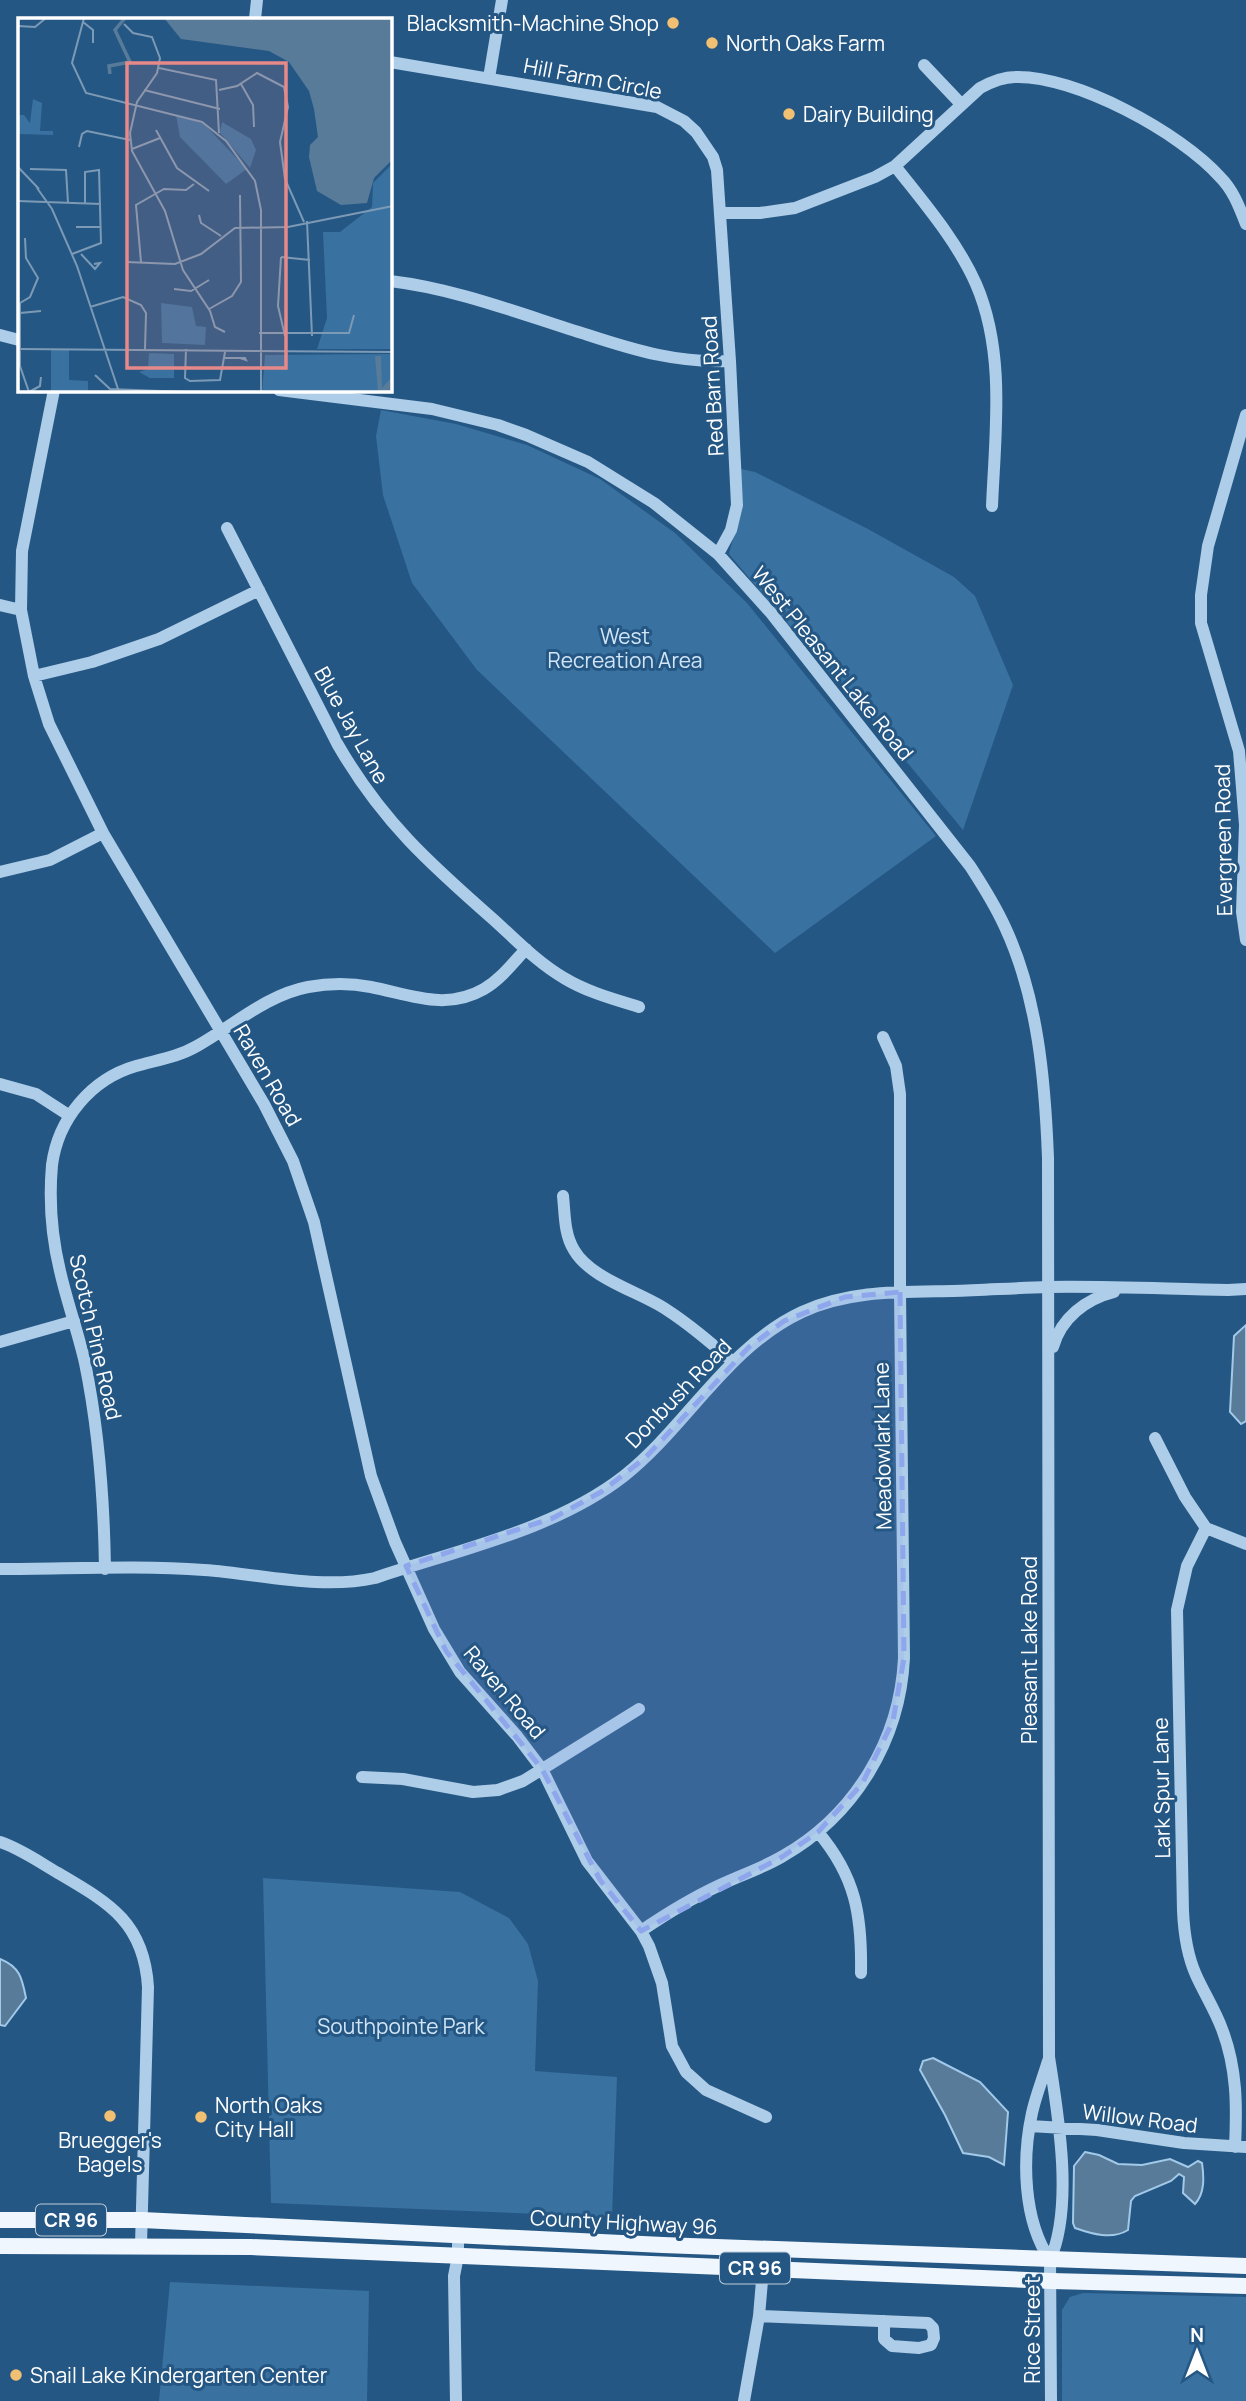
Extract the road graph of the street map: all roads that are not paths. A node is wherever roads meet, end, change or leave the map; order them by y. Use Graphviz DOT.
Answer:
graph roads {
  1 [pos="257,0"];
  2 [pos="502,0"];
  3 [pos="255,18"];
  4 [pos="392,62"];
  5 [pos="924,65"];
  6 [pos="489,78"];
  7 [pos="961,104"];
  8 [pos="895,166"];
  9 [pos="720,213"];
  10 [pos="1246,224"];
  11 [pos="392,281"];
  12 [pos="0,335"];
  13 [pos="18,340"];
  14 [pos="730,361"];
  15 [pos="54,392"];
  16 [pos="295,392"];
  17 [pos="1246,415"];
  18 [pos="992,506"];
  19 [pos="228,528"];
  20 [pos="718,554"];
  21 [pos="259,590"];
  22 [pos="0,605"];
  23 [pos="21,610"];
  24 [pos="34,676"];
  25 [pos="103,834"];
  26 [pos="0,872"];
  27 [pos="1246,940"];
  28 [pos="526,948"];
  29 [pos="639,1007"];
  30 [pos="221,1031"];
  31 [pos="883,1037"];
  32 [pos="0,1084"];
  33 [pos="70,1116"];
  34 [pos="563,1196"];
  35 [pos="1048,1243"];
  36 [pos="1049,1287"];
  37 [pos="1128,1289"];
  38 [pos="1246,1289"];
  39 [pos="900,1292"];
  40 [pos="74,1321"];
  41 [pos="0,1342"];
  42 [pos="733,1362"];
  43 [pos="1048,1364"];
  44 [pos="1155,1438"];
  45 [pos="1206,1528"];
  46 [pos="1246,1544"];
  47 [pos="406,1566"];
  48 [pos="0,1569"];
  49 [pos="104,1569"];
  50 [pos="639,1709"];
  51 [pos="542,1769"];
  52 [pos="362,1777"];
  53 [pos="818,1832"];
  54 [pos="0,1842"];
  55 [pos="641,1931"];
  56 [pos="861,1973"];
  57 [pos="1049,2057"];
  58 [pos="766,2117"];
  59 [pos="1030,2126"];
  60 [pos="1060,2129"];
  61 [pos="1240,2147"];
  62 [pos="0,2220"];
  63 [pos="142,2220"];
  64 [pos="458,2235"];
  65 [pos="141,2245"];
  66 [pos="0,2246"];
  67 [pos="458,2256"];
  68 [pos="1051,2260"];
  69 [pos="1246,2266"];
  70 [pos="763,2269"];
  71 [pos="1051,2281"];
  72 [pos="1246,2286"];
  73 [pos="759,2316"];
  74 [pos="884,2321"];
  75 [pos="456,2401"];
  76 [pos="744,2401"];
  77 [pos="1051,2401"];
  1 -- 3 [label="street"];
  2 -- 6 [label="street"];
  4 -- 6 [label="street, Hill Farm Circle"];
  5 -- 7 [label="street"];
  6 -- 9 [label="street, Hill Farm Circle"];
  7 -- 8 [label="street"];
  7 -- 10 [label="street"];
  8 -- 9 [label="street"];
  8 -- 18 [label="street"];
  9 -- 14 [label="street, Red Barn Road"];
  11 -- 14 [label="street"];
  12 -- 13 [label="street"];
  14 -- 20 [label="street, Red Barn Road"];
  15 -- 23 [label="street, Raven Road"];
  16 -- 20 [label="street, West Pleasant Lake Road"];
  17 -- 27 [label="street, Evergreen Road"];
  19 -- 21 [label="street, Blue Jay Lane"];
  20 -- 35 [label="street, West Pleasant Lake Road"];
  21 -- 24 [label="street"];
  21 -- 28 [label="street, Blue Jay Lane"];
  22 -- 23 [label="street"];
  23 -- 24 [label="street, Raven Road"];
  24 -- 25 [label="street, Raven Road"];
  25 -- 26 [label="street"];
  25 -- 30 [label="street, Raven Road"];
  28 -- 29 [label="street, Blue Jay Lane"];
  28 -- 30 [label="street"];
  30 -- 33 [label="street, Scotch Pine Road"];
  30 -- 47 [label="street, Raven Road"];
  31 -- 39 [label="street, Meadowlark Lane"];
  32 -- 33 [label="street"];
  33 -- 40 [label="street, Scotch Pine Road"];
  34 -- 42 [label="street"];
  35 -- 36 [label="street, Pleasant Lake Road"];
  36 -- 37 [label="street, Donbush Road"];
  36 -- 39 [label="street, Donbush Road"];
  36 -- 43 [label="street, Pleasant Lake Road"];
  37 -- 38 [label="street, Donbush Road"];
  37 -- 43 [label="street"];
  39 -- 42 [label="street, Donbush Road"];
  39 -- 53 [label="street, Meadowlark Lane"];
  40 -- 41 [label="street"];
  40 -- 49 [label="street, Scotch Pine Road"];
  42 -- 47 [label="street, Donbush Road"];
  43 -- 57 [label="street, Pleasant Lake Road"];
  44 -- 45 [label="street"];
  45 -- 46 [label="street"];
  45 -- 61 [label="street, Lark Spur Lane"];
  47 -- 49 [label="street"];
  47 -- 51 [label="street, Raven Road"];
  48 -- 49 [label="street"];
  50 -- 51 [label="street, Raven Road"];
  51 -- 52 [label="street"];
  51 -- 55 [label="street, Raven Road"];
  53 -- 55 [label="street, Meadowlark Lane"];
  53 -- 56 [label="street"];
  54 -- 63 [label="street"];
  55 -- 58 [label="street, Raven Road"];
  57 -- 59 [label="street, Pleasant Lake Road"];
  57 -- 60 [label="street, Pleasant Lake Road"];
  59 -- 60 [label="street, Willow Road"];
  59 -- 68 [label="street, Pleasant Lake Road"];
  60 -- 61 [label="street, Willow Road"];
  60 -- 68 [label="street, Pleasant Lake Road"];
  62 -- 63 [label="main road, County Highway 96 / CR 96"];
  63 -- 64 [label="main road, County Highway 96 / CR 96"];
  63 -- 65 [label="street"];
  64 -- 67 [label="street"];
  64 -- 68 [label="main road, County Highway 96 / CR 96"];
  65 -- 66 [label="main road, County Highway 96 / CR 96"];
  65 -- 67 [label="main road, County Highway 96 / CR 96"];
  67 -- 70 [label="main road, County Highway 96 / CR 96"];
  67 -- 75 [label="street"];
  68 -- 69 [label="main road, County Highway 96 / CR 96"];
  68 -- 71 [label="street, Rice Street"];
  70 -- 71 [label="main road, County Highway 96 / CR 96"];
  70 -- 73 [label="street"];
  71 -- 72 [label="main road, County Highway 96 / CR 96"];
  71 -- 77 [label="street, Rice Street"];
  73 -- 74 [label="street"];
  73 -- 76 [label="street"];
}
